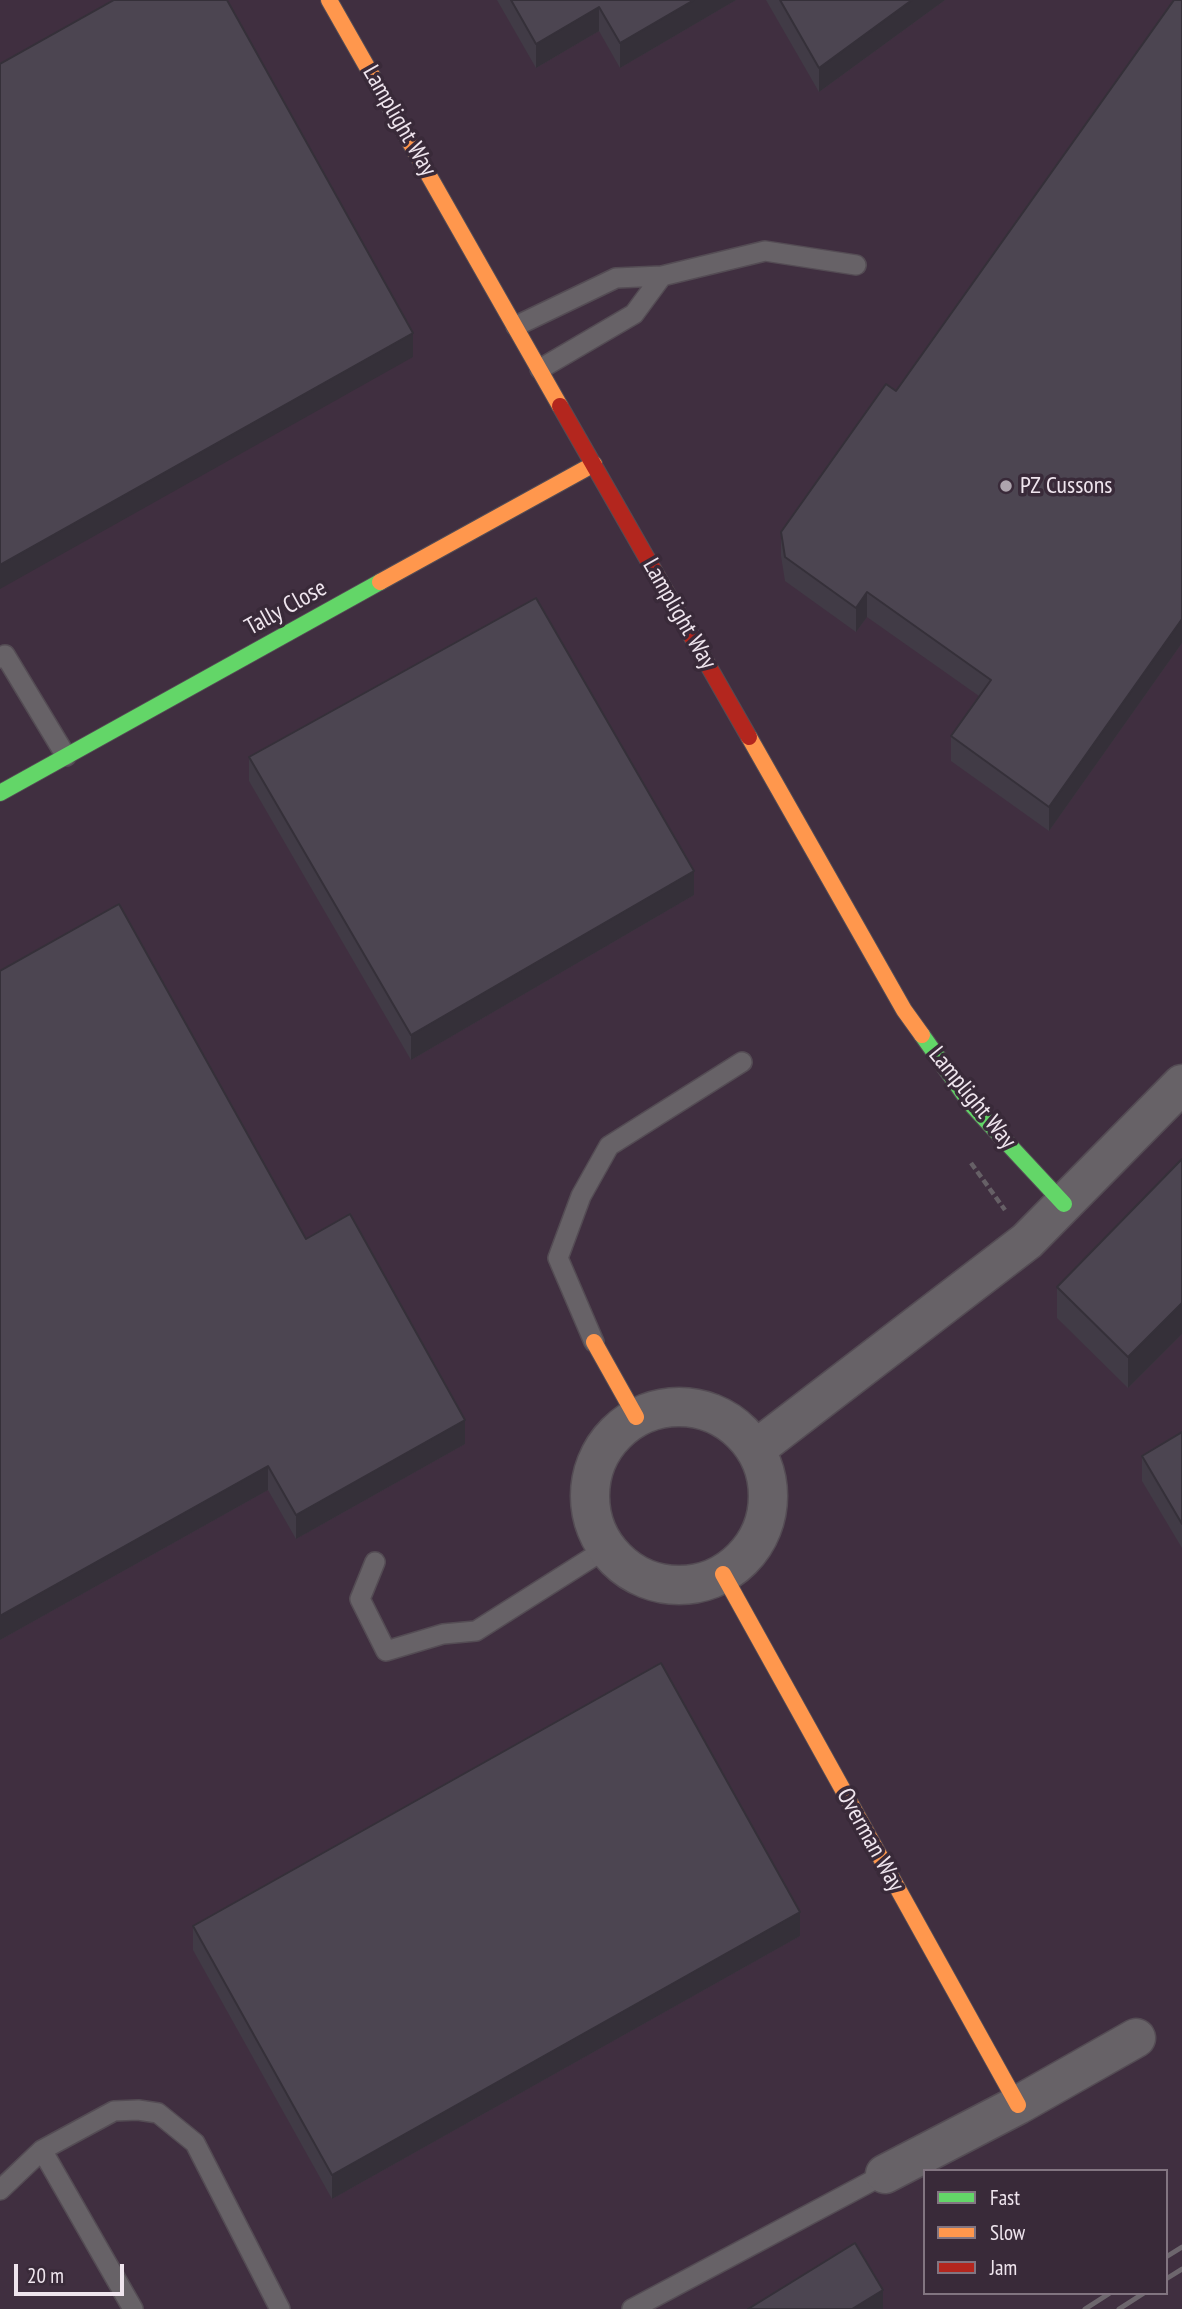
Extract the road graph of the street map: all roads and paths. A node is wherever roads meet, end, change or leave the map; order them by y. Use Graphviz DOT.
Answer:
graph roads {
  1 [pos="329,0"];
  2 [pos="856,265"];
  3 [pos="662,276"];
  4 [pos="516,326"];
  5 [pos="540,369"];
  6 [pos="594,464"];
  7 [pos="0,658"];
  8 [pos="66,756"];
  9 [pos="0,793"];
  10 [pos="742,1062"];
  11 [pos="1182,1084"];
  12 [pos="1064,1204"];
  13 [pos="594,1342"];
  14 [pos="636,1417"];
  15 [pos="756,1449"];
  16 [pos="607,1548"];
  17 [pos="375,1562"];
  18 [pos="723,1574"];
  19 [pos="1136,2038"];
  20 [pos="1017,2105"];
  21 [pos="42,2150"];
  22 [pos="885,2174"];
  23 [pos="0,2190"];
  24 [pos="132,2309"];
  25 [pos="280,2309"];
  26 [pos="632,2309"];
  1 -- 4 [label="street, Lamplight Way"];
  2 -- 3 [label="lane"];
  3 -- 4 [label="lane"];
  3 -- 5 [label="lane"];
  4 -- 5 [label="street, Lamplight Way"];
  5 -- 6 [label="street, Lamplight Way"];
  6 -- 8 [label="street, Tally Close"];
  6 -- 12 [label="street, Lamplight Way"];
  7 -- 8 [label="lane"];
  8 -- 9 [label="street, Tally Close"];
  10 -- 13 [label="lane"];
  11 -- 12 [label="street"];
  12 -- 15 [label="street"];
  13 -- 14 [label="street"];
  14 -- 15 [label="street"];
  14 -- 16 [label="street"];
  15 -- 18 [label="street"];
  16 -- 17 [label="lane"];
  16 -- 18 [label="street"];
  18 -- 20 [label="street, Overman Way"];
  19 -- 20 [label="street"];
  20 -- 22 [label="street"];
  21 -- 23 [label="lane"];
  21 -- 24 [label="lane"];
  21 -- 25 [label="lane"];
  22 -- 26 [label="lane"];
}
